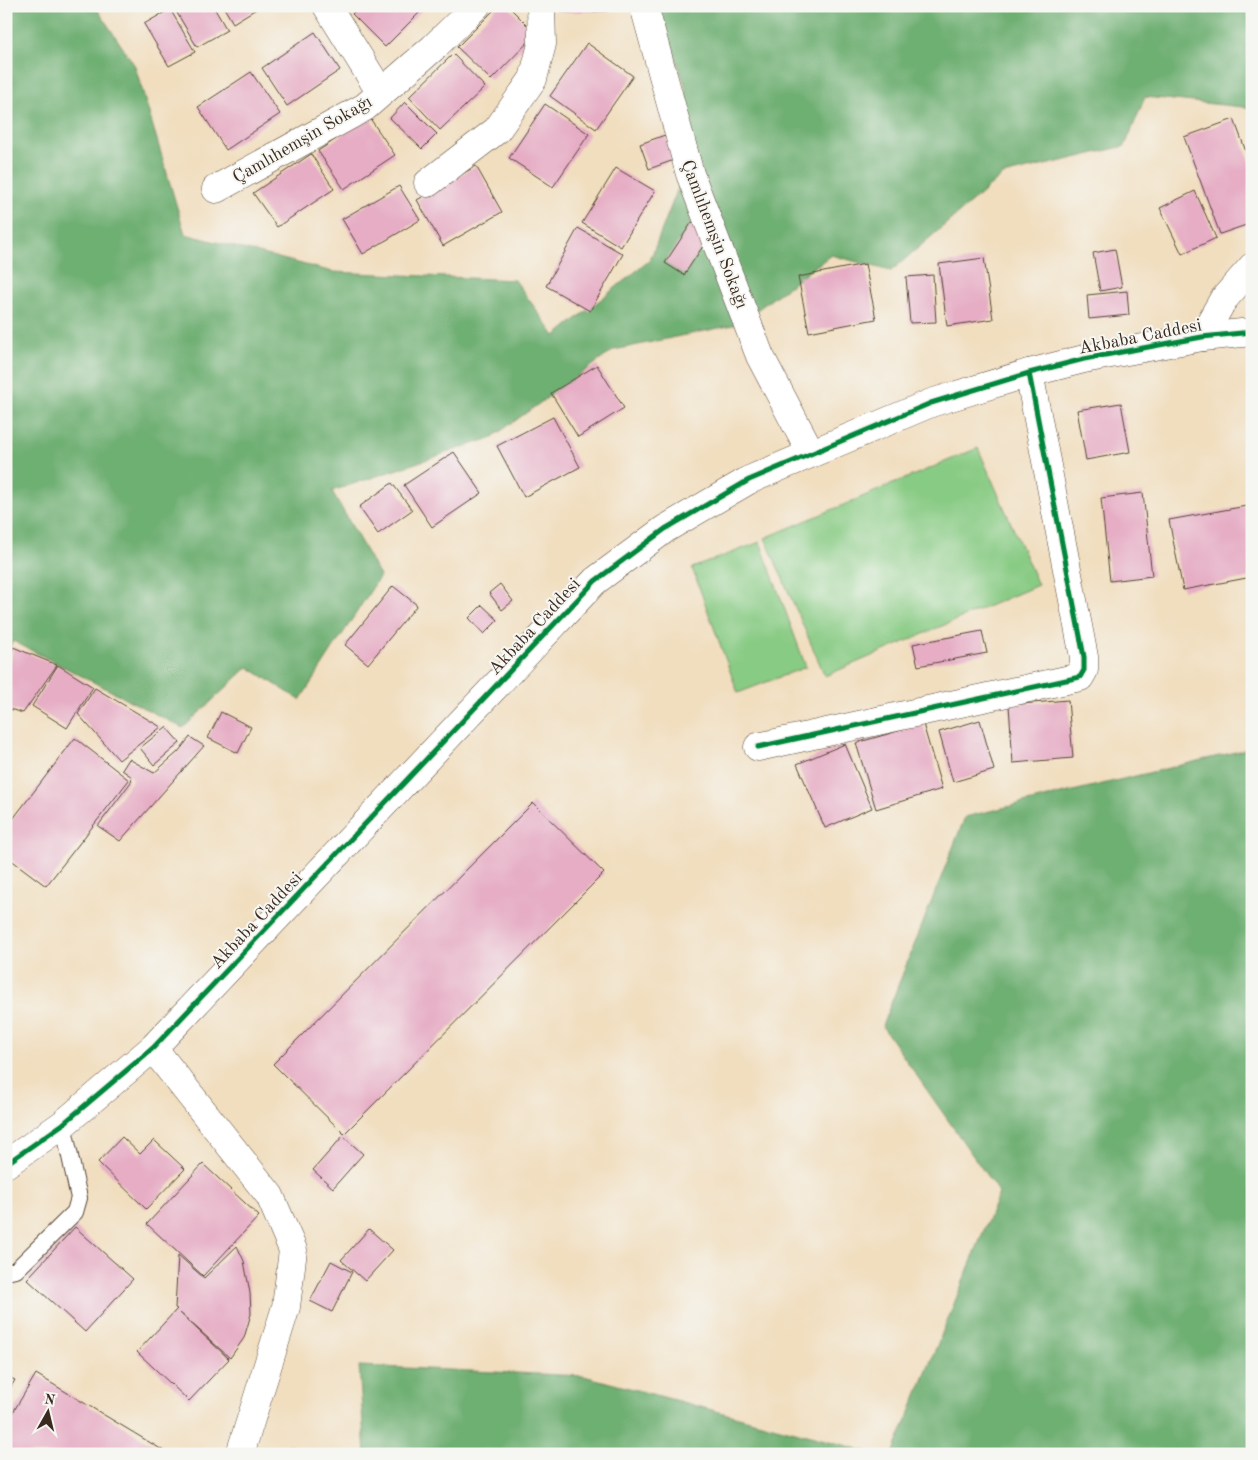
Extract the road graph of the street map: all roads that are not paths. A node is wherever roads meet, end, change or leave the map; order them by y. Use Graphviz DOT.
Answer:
graph roads {
  1 [pos="476,6"];
  2 [pos="540,6"];
  3 [pos="644,6"];
  4 [pos="329,7"];
  5 [pos="381,93"];
  6 [pos="428,183"];
  7 [pos="216,189"];
  8 [pos="1252,267"];
  9 [pos="1252,332"];
  10 [pos="1202,337"];
  11 [pos="1029,373"];
  12 [pos="811,453"];
  13 [pos="758,747"];
  14 [pos="153,1048"];
  15 [pos="63,1124"];
  16 [pos="6,1164"];
  17 [pos="6,1272"];
  18 [pos="240,1454"];
  1 -- 5 [label="street, Çamlıhemşin Sokağı"];
  2 -- 6 [label="street"];
  3 -- 12 [label="street, Çamlıhemşin Sokağı"];
  4 -- 5 [label="street"];
  5 -- 7 [label="street, Çamlıhemşin Sokağı"];
  8 -- 10 [label="street"];
  9 -- 10 [label="street, Akbaba Caddesi"];
  10 -- 11 [label="street, Akbaba Caddesi"];
  11 -- 12 [label="street, Akbaba Caddesi"];
  11 -- 13 [label="street"];
  12 -- 14 [label="street, Akbaba Caddesi"];
  14 -- 15 [label="street, Akbaba Caddesi"];
  14 -- 18 [label="street"];
  15 -- 16 [label="street, Akbaba Caddesi"];
  15 -- 17 [label="lane"];
}
